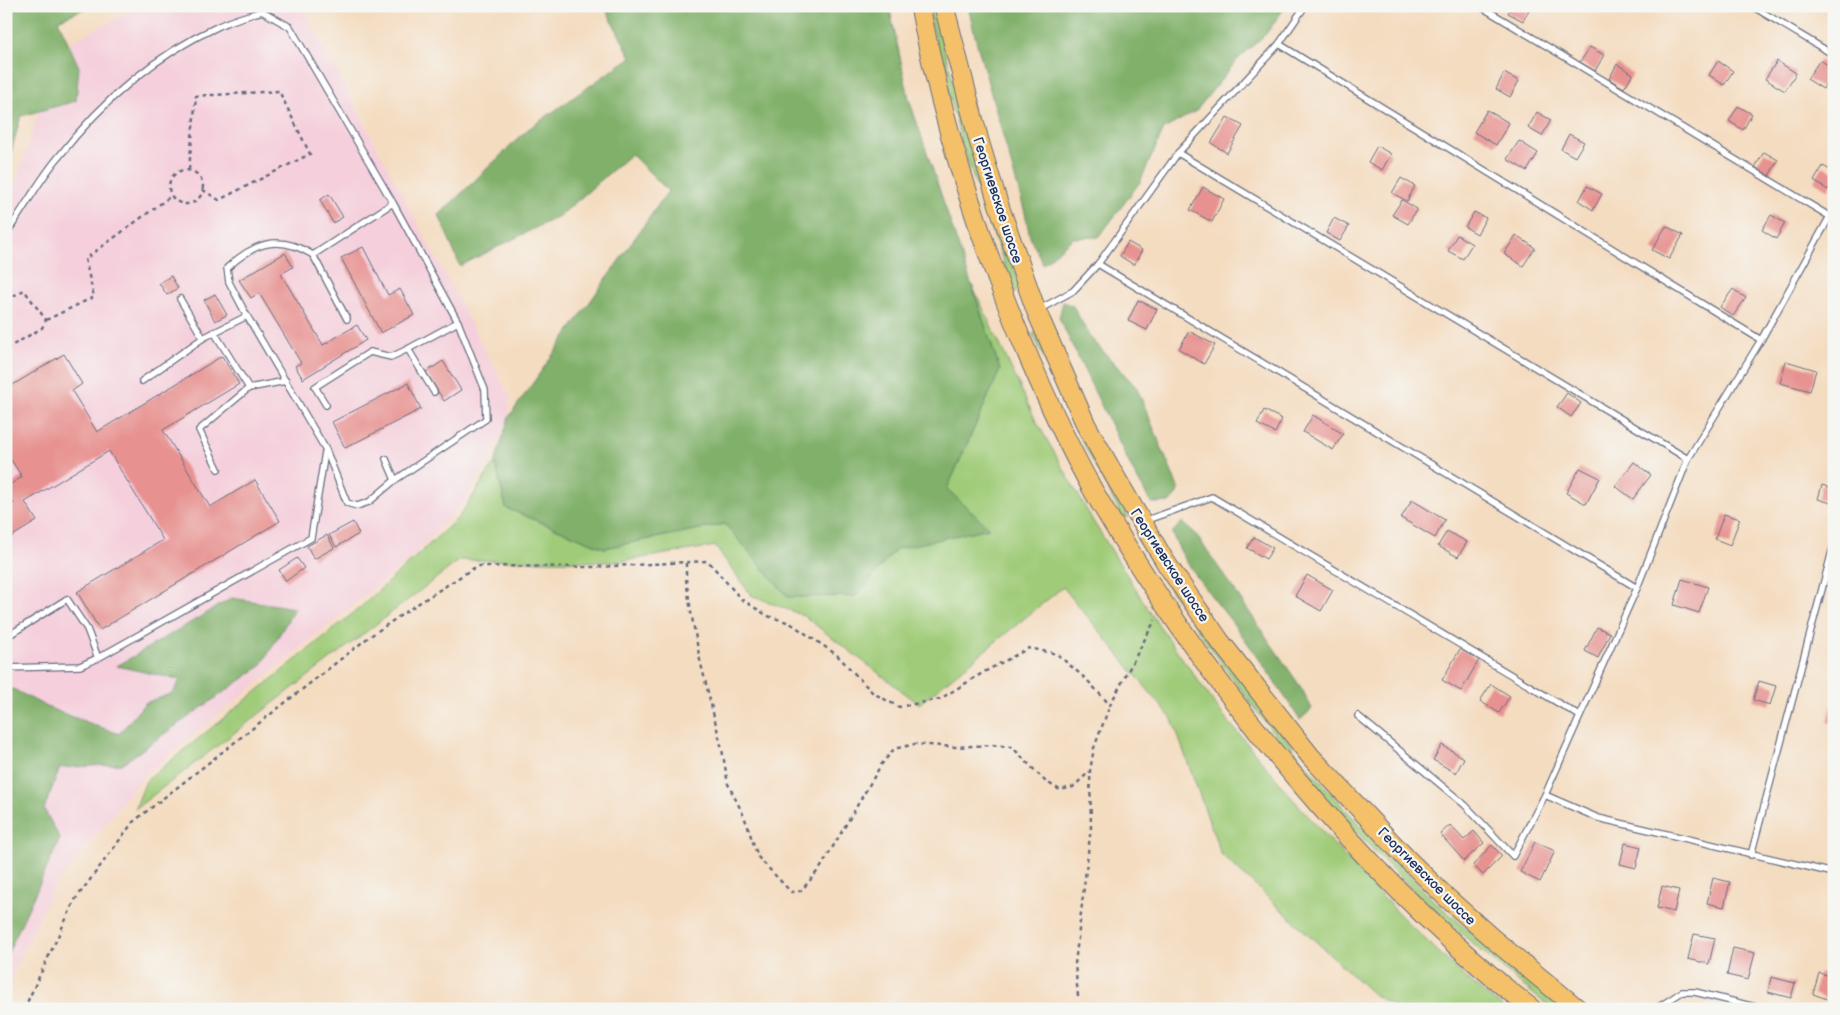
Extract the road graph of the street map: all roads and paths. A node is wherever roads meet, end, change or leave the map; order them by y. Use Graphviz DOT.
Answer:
graph roads {
  1 [pos="920,6"];
  2 [pos="944,6"];
  3 [pos="1305,6"];
  4 [pos="1480,6"];
  5 [pos="1752,6"];
  6 [pos="1279,44"];
  7 [pos="1834,55"];
  8 [pos="1178,152"];
  9 [pos="189,169"];
  10 [pos="203,190"];
  11 [pos="171,196"];
  12 [pos="393,203"];
  13 [pos="1834,208"];
  14 [pos="1829,216"];
  15 [pos="6,234"];
  16 [pos="313,255"];
  17 [pos="1098,264"];
  18 [pos="180,298"];
  19 [pos="6,300"];
  20 [pos="1036,310"];
  21 [pos="247,316"];
  22 [pos="347,319"];
  23 [pos="46,320"];
  24 [pos="458,322"];
  25 [pos="214,332"];
  26 [pos="203,338"];
  27 [pos="1761,340"];
  28 [pos="6,349"];
  29 [pos="408,350"];
  30 [pos="142,381"];
  31 [pos="286,381"];
  32 [pos="249,388"];
  33 [pos="434,392"];
  34 [pos="326,405"];
  35 [pos="326,450"];
  36 [pos="386,459"];
  37 [pos="1688,459"];
  38 [pos="218,470"];
  39 [pos="395,480"];
  40 [pos="1141,522"];
  41 [pos="1834,544"];
  42 [pos="686,562"];
  43 [pos="1637,588"];
  44 [pos="1170,614"];
  45 [pos="6,637"];
  46 [pos="98,658"];
  47 [pos="6,668"];
  48 [pos="1110,705"];
  49 [pos="1358,716"];
  50 [pos="1580,716"];
  51 [pos="1090,771"];
  52 [pos="1545,796"];
  53 [pos="1750,855"];
  54 [pos="1834,874"];
  55 [pos="1078,996"];
  56 [pos="24,1009"];
  57 [pos="1532,1009"];
  58 [pos="1578,1009"];
  59 [pos="1663,1009"];
  60 [pos="1763,1009"];
  1 -- 44 [label="main road, Георгиевское шоссе"];
  2 -- 20 [label="main road, Георгиевское шоссе"];
  3 -- 6 [label="lane"];
  4 -- 14 [label="lane"];
  5 -- 7 [label="lane"];
  6 -- 8 [label="lane"];
  6 -- 27 [label="lane"];
  8 -- 17 [label="lane"];
  8 -- 37 [label="lane"];
  9 -- 10 [label="path"];
  9 -- 10 [label="path"];
  9 -- 11 [label="path"];
  10 -- 11 [label="path"];
  11 -- 23 [label="path"];
  12 -- 15 [label="lane"];
  12 -- 16 [label="lane"];
  12 -- 24 [label="lane"];
  13 -- 14 [label="lane"];
  14 -- 27 [label="lane"];
  16 -- 21 [label="lane"];
  16 -- 22 [label="lane"];
  17 -- 20 [label="lane"];
  17 -- 43 [label="lane"];
  18 -- 26 [label="lane"];
  19 -- 23 [label="path"];
  20 -- 40 [label="main road, Георгиевское шоссе"];
  21 -- 25 [label="lane"];
  21 -- 31 [label="lane"];
  23 -- 28 [label="path"];
  24 -- 29 [label="lane"];
  24 -- 39 [label="lane"];
  25 -- 26 [label="lane"];
  25 -- 32 [label="lane"];
  26 -- 30 [label="lane"];
  27 -- 37 [label="lane"];
  29 -- 33 [label="lane"];
  29 -- 34 [label="lane"];
  31 -- 32 [label="lane"];
  31 -- 35 [label="lane"];
  32 -- 38 [label="lane"];
  35 -- 39 [label="lane"];
  35 -- 46 [label="lane"];
  36 -- 39 [label="lane"];
  37 -- 43 [label="lane"];
  40 -- 50 [label="lane"];
  40 -- 58 [label="main road, Георгиевское шоссе"];
  41 -- 53 [label="lane"];
  42 -- 48 [label="path"];
  42 -- 51 [label="path"];
  42 -- 56 [label="path"];
  43 -- 50 [label="lane"];
  44 -- 48 [label="path"];
  44 -- 57 [label="main road, Георгиевское шоссе"];
  45 -- 46 [label="lane"];
  46 -- 47 [label="lane"];
  48 -- 51 [label="path"];
  49 -- 52 [label="lane"];
  50 -- 52 [label="lane"];
  51 -- 55 [label="path"];
  52 -- 53 [label="lane"];
  53 -- 54 [label="lane"];
  59 -- 60 [label="lane"];
}
